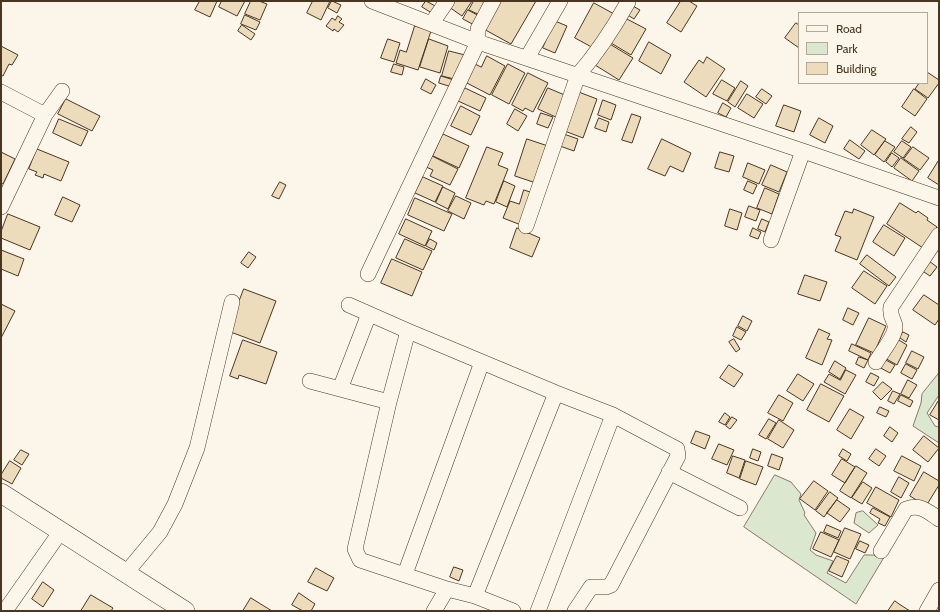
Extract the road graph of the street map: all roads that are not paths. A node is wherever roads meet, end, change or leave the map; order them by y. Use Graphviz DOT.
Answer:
graph roads {
  1 [pos="372,1"];
  2 [pos="448,1"];
  3 [pos="493,1"];
  4 [pos="560,1"];
  5 [pos="628,2"];
  6 [pos="432,23"];
  7 [pos="478,42"];
  8 [pos="527,58"];
  9 [pos="578,76"];
  10 [pos="62,91"];
  11 [pos="1,92"];
  12 [pos="45,115"];
  13 [pos="803,151"];
  14 [pos="939,198"];
  15 [pos="1,207"];
  16 [pos="526,226"];
  17 [pos="939,235"];
  18 [pos="771,240"];
  19 [pos="368,274"];
  20 [pos="232,302"];
  21 [pos="349,305"];
  22 [pos="369,314"];
  23 [pos="408,331"];
  24 [pos="482,362"];
  25 [pos="876,362"];
  26 [pos="310,381"];
  27 [pos="340,389"];
  28 [pos="556,393"];
  29 [pos="389,402"];
  30 [pos="613,415"];
  31 [pos="669,472"];
  32 [pos="1,493"];
  33 [pos="740,508"];
  34 [pos="939,519"];
  35 [pos="61,531"];
  36 [pos="881,551"];
  37 [pos="126,573"];
  38 [pos="404,574"];
  39 [pos="447,589"];
  40 [pos="939,590"];
  41 [pos="475,596"];
  42 [pos="5,611"];
  43 [pos="185,611"];
  44 [pos="434,611"];
  45 [pos="513,611"];
  46 [pos="538,611"];
  47 [pos="575,611"];
  48 [pos="927,611"];
  1 -- 6 [label="street"];
  2 -- 6 [label="street"];
  3 -- 7 [label="street"];
  4 -- 8 [label="street"];
  5 -- 9 [label="street"];
  6 -- 7 [label="street"];
  7 -- 8 [label="street"];
  7 -- 19 [label="street"];
  8 -- 9 [label="street"];
  9 -- 13 [label="street"];
  9 -- 16 [label="street"];
  10 -- 12 [label="street"];
  11 -- 12 [label="street"];
  12 -- 15 [label="street"];
  13 -- 14 [label="street"];
  13 -- 18 [label="street"];
  17 -- 25 [label="street"];
  20 -- 37 [label="street"];
  21 -- 22 [label="street"];
  22 -- 23 [label="street"];
  22 -- 27 [label="street"];
  23 -- 24 [label="street"];
  23 -- 29 [label="street"];
  24 -- 28 [label="street"];
  24 -- 38 [label="street"];
  26 -- 27 [label="street"];
  27 -- 29 [label="street"];
  28 -- 30 [label="street"];
  28 -- 41 [label="street"];
  29 -- 38 [label="street"];
  30 -- 31 [label="street"];
  30 -- 46 [label="street"];
  31 -- 33 [label="street"];
  31 -- 47 [label="street"];
  32 -- 35 [label="main road"];
  34 -- 36 [label="street"];
  35 -- 37 [label="main road"];
  35 -- 42 [label="street"];
  37 -- 43 [label="main road"];
  38 -- 39 [label="street"];
  39 -- 41 [label="street"];
  39 -- 44 [label="street"];
  40 -- 48 [label="street"];
  41 -- 45 [label="street"];
}
